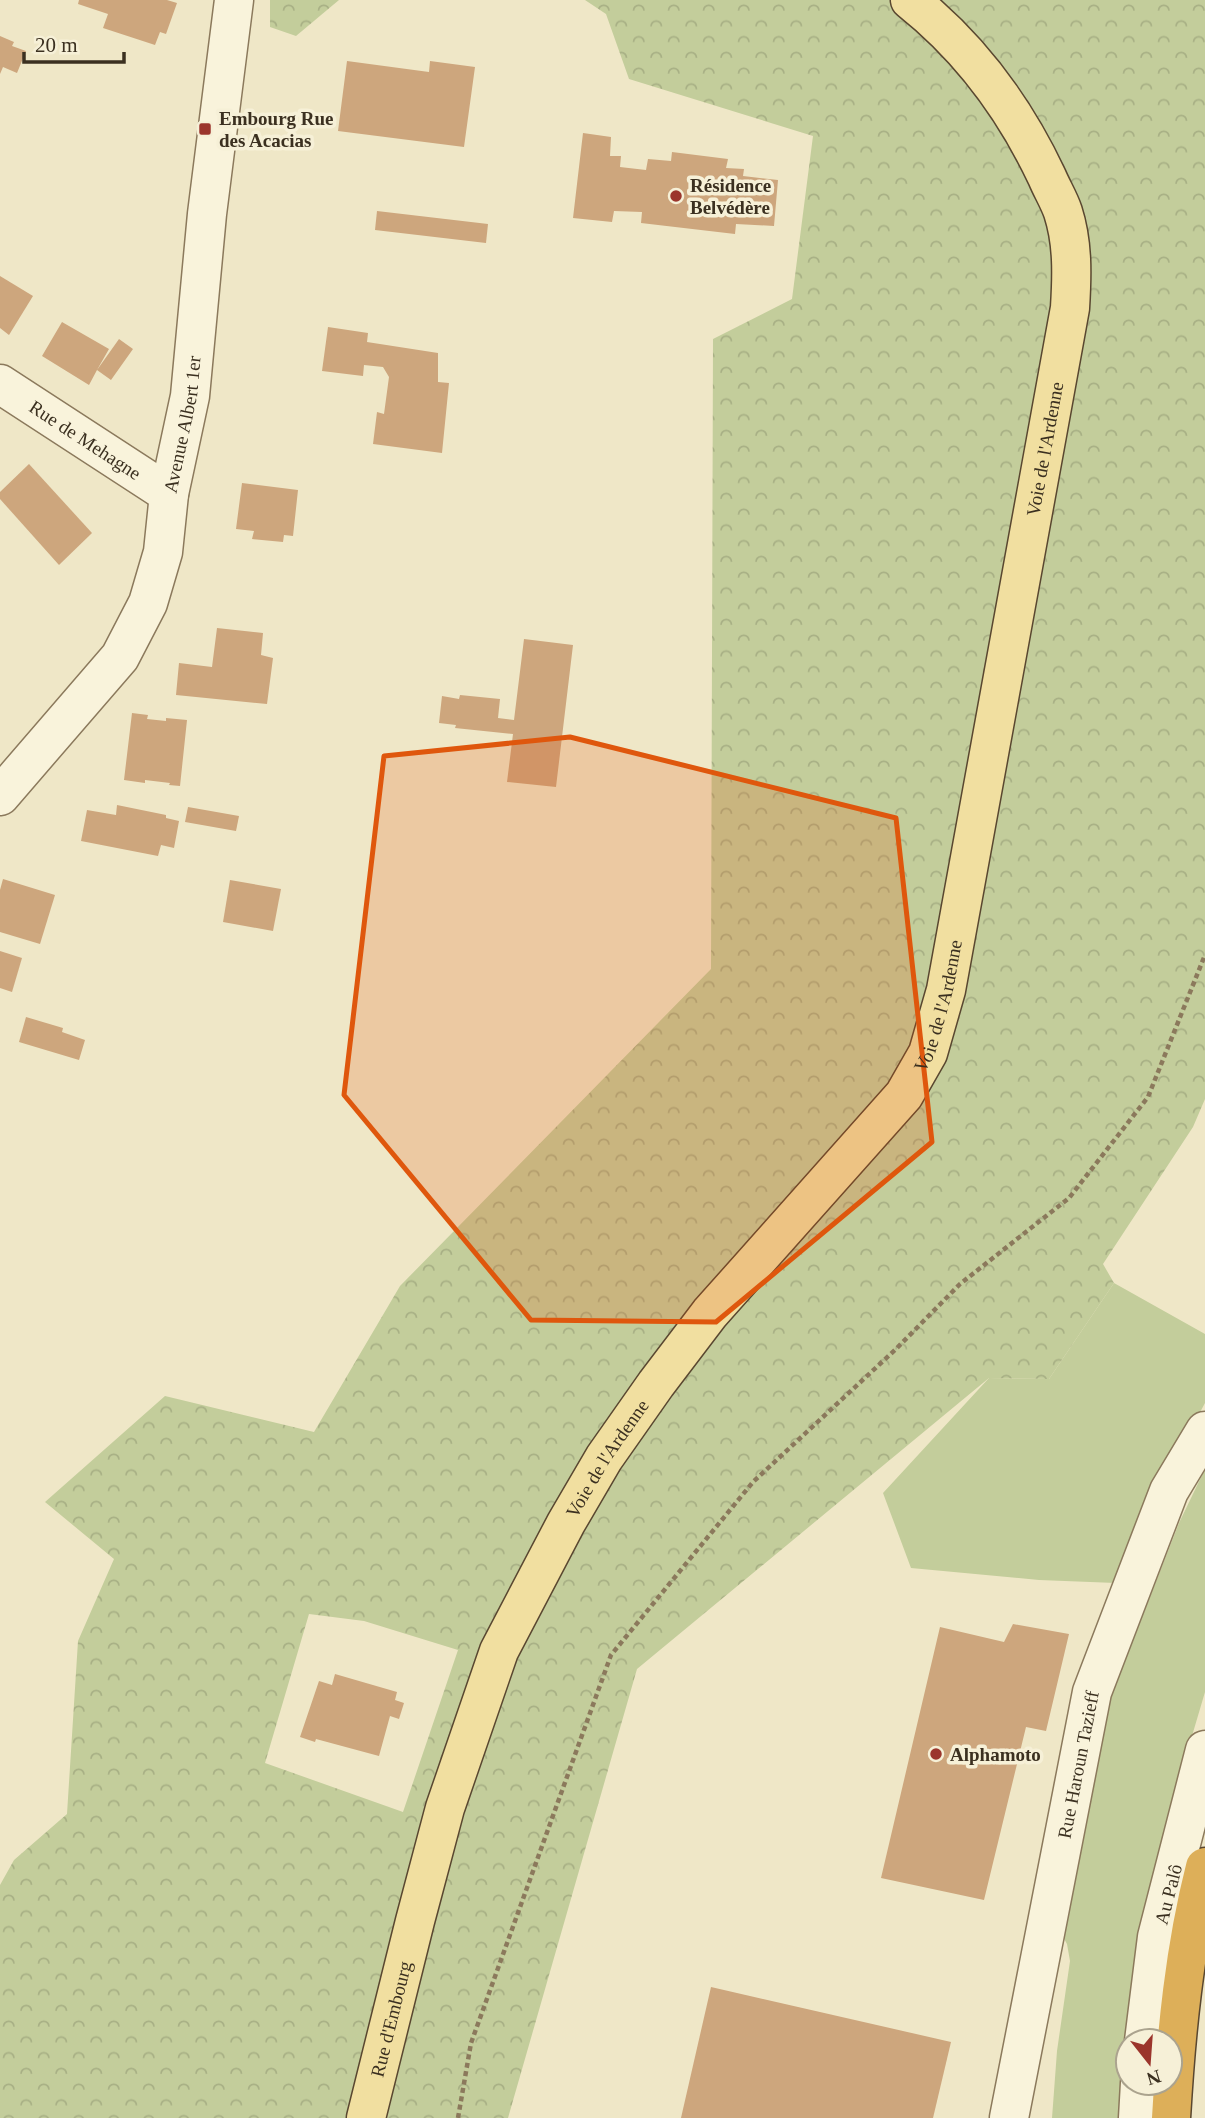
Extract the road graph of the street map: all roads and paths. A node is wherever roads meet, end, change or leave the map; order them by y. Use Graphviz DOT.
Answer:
graph roads {
  1 [pos="234,0"];
  2 [pos="910,0"];
  3 [pos="0,384"];
  4 [pos="169,494"];
  5 [pos="0,796"];
  6 [pos="1205,955"];
  7 [pos="1205,1431"];
  8 [pos="1205,1749"];
  9 [pos="1205,1867"];
  10 [pos="415,1921"];
  11 [pos="1146,2027"];
  12 [pos="1139,2097"];
  13 [pos="366,2118"];
  14 [pos="458,2118"];
  15 [pos="1009,2118"];
  16 [pos="1138,2118"];
  17 [pos="1171,2118"];
  1 -- 4 [label="street, Avenue Albert 1er"];
  2 -- 10 [label="main road, Voie de l'Ardenne"];
  3 -- 4 [label="street, Rue de Mehagne"];
  4 -- 5 [label="street, Avenue Albert 1er"];
  6 -- 14 [label="path"];
  7 -- 15 [label="street, Rue Haroun Tazieff"];
  8 -- 11 [label="street, Au Palô"];
  9 -- 17 [label="highway"];
  10 -- 13 [label="main road, Rue d'Embourg"];
  12 -- 16 [label="street"];
}
